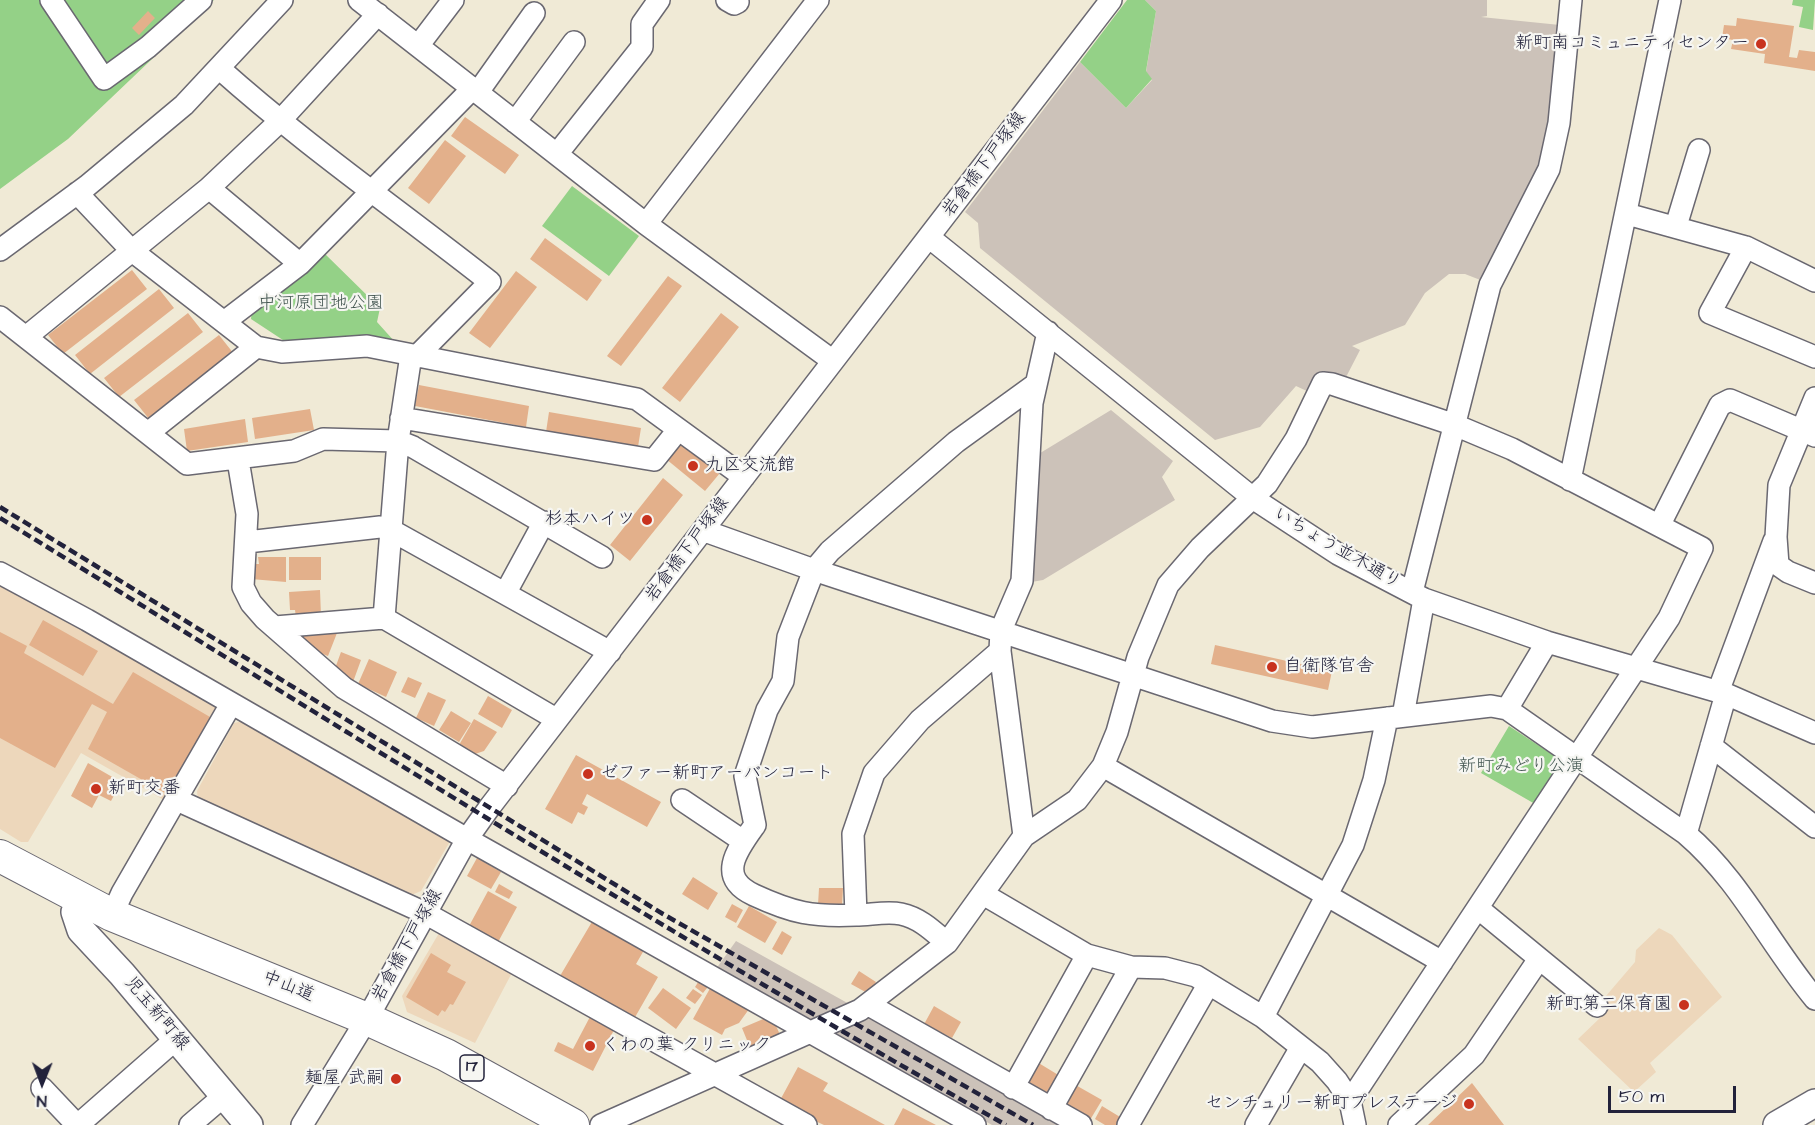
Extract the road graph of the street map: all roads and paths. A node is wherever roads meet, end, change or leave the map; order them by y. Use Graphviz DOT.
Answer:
graph roads {
  1 [pos="51,0"];
  2 [pos="199,0"];
  3 [pos="282,0"];
  4 [pos="359,0"];
  5 [pos="453,0"];
  6 [pos="659,0"];
  7 [pos="818,0"];
  8 [pos="1111,0"];
  9 [pos="1571,0"];
  10 [pos="1670,0"];
  11 [pos="534,13"];
  12 [pos="378,14"];
  13 [pos="574,42"];
  14 [pos="418,46"];
  15 [pos="220,69"];
  16 [pos="475,90"];
  17 [pos="279,122"];
  18 [pos="515,122"];
  19 [pos="1699,150"];
  20 [pos="557,154"];
  21 [pos="209,188"];
  22 [pos="373,190"];
  23 [pos="76,193"];
  24 [pos="1627,214"];
  25 [pos="646,224"];
  26 [pos="1676,226"];
  27 [pos="930,237"];
  28 [pos="1746,247"];
  29 [pos="0,250"];
  30 [pos="131,250"];
  31 [pos="300,264"];
  32 [pos="1813,274"];
  33 [pos="0,317"];
  34 [pos="224,322"];
  35 [pos="1048,332"];
  36 [pos="26,337"];
  37 [pos="256,347"];
  38 [pos="415,355"];
  39 [pos="1815,357"];
  40 [pos="834,361"];
  41 [pos="1036,384"];
  42 [pos="1815,398"];
  43 [pos="401,418"];
  44 [pos="1455,425"];
  45 [pos="678,430"];
  46 [pos="148,433"];
  47 [pos="1808,434"];
  48 [pos="398,441"];
  49 [pos="238,460"];
  50 [pos="744,477"];
  51 [pos="1570,480"];
  52 [pos="1254,499"];
  53 [pos="544,522"];
  54 [pos="1660,525"];
  55 [pos="389,529"];
  56 [pos="705,531"];
  57 [pos="1776,537"];
  58 [pos="247,542"];
  59 [pos="602,557"];
  60 [pos="814,570"];
  61 [pos="0,573"];
  62 [pos="1815,583"];
  63 [pos="506,592"];
  64 [pos="1418,595"];
  65 [pos="384,618"];
  66 [pos="275,627"];
  67 [pos="1000,640"];
  68 [pos="1547,642"];
  69 [pos="610,652"];
  70 [pos="1638,667"];
  71 [pos="1133,673"];
  72 [pos="1722,693"];
  73 [pos="231,704"];
  74 [pos="1507,709"];
  75 [pos="1395,717"];
  76 [pos="556,719"];
  77 [pos="1815,733"];
  78 [pos="1711,746"];
  79 [pos="1577,758"];
  80 [pos="1103,766"];
  81 [pos="507,786"];
  82 [pos="177,800"];
  83 [pos="682,800"];
  84 [pos="1815,827"];
  85 [pos="1686,834"];
  86 [pos="1024,836"];
  87 [pos="467,839"];
  88 [pos="743,841"];
  89 [pos="0,856"];
  90 [pos="983,894"];
  91 [pos="1326,894"];
  92 [pos="81,900"];
  93 [pos="1479,909"];
  94 [pos="426,913"];
  95 [pos="112,915"];
  96 [pos="856,915"];
  97 [pos="947,943"];
  98 [pos="1087,955"];
  99 [pos="1539,959"];
  100 [pos="1442,962"];
  101 [pos="1131,967"];
  102 [pos="1208,985"];
  103 [pos="1815,999"];
  104 [pos="869,1005"];
  105 [pos="1597,1006"];
  106 [pos="1263,1017"];
  107 [pos="367,1019"];
  108 [pos="810,1031"];
  109 [pos="176,1039"];
  110 [pos="1300,1048"];
  111 [pos="716,1073"];
  112 [pos="42,1088"];
  113 [pos="1013,1088"];
  114 [pos="225,1095"];
  115 [pos="1350,1101"];
  116 [pos="1815,1103"];
  117 [pos="1051,1109"];
  118 [pos="78,1125"];
  119 [pos="190,1125"];
  120 [pos="249,1125"];
  121 [pos="302,1125"];
  122 [pos="573,1125"];
  123 [pos="602,1125"];
  124 [pos="806,1125"];
  125 [pos="975,1125"];
  126 [pos="1081,1125"];
  127 [pos="1128,1125"];
  128 [pos="1256,1125"];
  129 [pos="1355,1125"];
  130 [pos="1399,1125"];
  131 [pos="1777,1125"];
  1 -- 2 [label="street"];
  3 -- 15 [label="street"];
  4 -- 12 [label="street"];
  5 -- 14 [label="street"];
  6 -- 20 [label="street"];
  7 -- 25 [label="street"];
  8 -- 27 [label="street, 岩倉橋下戸塚線"];
  9 -- 44 [label="street"];
  10 -- 24 [label="street"];
  11 -- 16 [label="street"];
  12 -- 14 [label="street"];
  12 -- 17 [label="street"];
  13 -- 18 [label="street"];
  14 -- 16 [label="street"];
  15 -- 17 [label="street"];
  15 -- 23 [label="street"];
  16 -- 18 [label="street"];
  16 -- 22 [label="street"];
  17 -- 21 [label="street"];
  17 -- 22 [label="street"];
  18 -- 20 [label="street"];
  19 -- 26 [label="street"];
  20 -- 25 [label="street"];
  21 -- 30 [label="street"];
  21 -- 31 [label="street"];
  22 -- 31 [label="street"];
  22 -- 38 [label="street"];
  23 -- 29 [label="street"];
  23 -- 30 [label="street"];
  24 -- 26 [label="street"];
  24 -- 51 [label="street"];
  25 -- 40 [label="street"];
  26 -- 28 [label="street"];
  27 -- 35 [label="street, いちょう並木通り"];
  27 -- 40 [label="street, 岩倉橋下戸塚線"];
  28 -- 32 [label="street"];
  28 -- 39 [label="street"];
  30 -- 34 [label="street"];
  30 -- 36 [label="street"];
  31 -- 34 [label="street"];
  33 -- 36 [label="street"];
  34 -- 37 [label="street"];
  35 -- 41 [label="street"];
  35 -- 52 [label="street, いちょう並木通り"];
  36 -- 46 [label="street"];
  37 -- 38 [label="street"];
  37 -- 46 [label="street"];
  38 -- 43 [label="street"];
  38 -- 45 [label="street"];
  40 -- 50 [label="street, 岩倉橋下戸塚線"];
  41 -- 60 [label="street"];
  41 -- 67 [label="street"];
  42 -- 47 [label="street"];
  43 -- 45 [label="street"];
  43 -- 48 [label="street"];
  44 -- 51 [label="street"];
  44 -- 52 [label="street"];
  44 -- 64 [label="street"];
  45 -- 50 [label="street"];
  46 -- 49 [label="street"];
  47 -- 54 [label="street"];
  47 -- 57 [label="street"];
  48 -- 49 [label="street"];
  48 -- 53 [label="street"];
  48 -- 55 [label="street"];
  49 -- 58 [label="street"];
  50 -- 56 [label="street, 岩倉橋下戸塚線"];
  51 -- 54 [label="street"];
  52 -- 64 [label="street, いちょう並木通り"];
  52 -- 71 [label="street"];
  53 -- 59 [label="street"];
  53 -- 63 [label="street"];
  54 -- 70 [label="street"];
  55 -- 58 [label="street"];
  55 -- 63 [label="street"];
  55 -- 65 [label="street"];
  56 -- 60 [label="street"];
  56 -- 69 [label="street, 岩倉橋下戸塚線"];
  57 -- 62 [label="street"];
  57 -- 72 [label="street"];
  58 -- 66 [label="street"];
  60 -- 67 [label="street"];
  60 -- 88 [label="street"];
  61 -- 73 [label="street"];
  63 -- 69 [label="street"];
  64 -- 68 [label="street, いちょう並木通り"];
  64 -- 75 [label="street"];
  65 -- 66 [label="street"];
  65 -- 76 [label="street"];
  66 -- 81 [label="street"];
  67 -- 71 [label="street"];
  67 -- 86 [label="street"];
  67 -- 96 [label="street"];
  68 -- 70 [label="street, いちょう並木通り"];
  68 -- 74 [label="street"];
  69 -- 76 [label="street, 岩倉橋下戸塚線"];
  70 -- 72 [label="street, いちょう並木通り"];
  70 -- 79 [label="street"];
  71 -- 75 [label="street"];
  71 -- 80 [label="street"];
  72 -- 77 [label="street, いちょう並木通り"];
  72 -- 78 [label="street"];
  73 -- 82 [label="street"];
  73 -- 87 [label="street"];
  74 -- 75 [label="street"];
  74 -- 79 [label="street"];
  75 -- 91 [label="street"];
  76 -- 81 [label="street, 岩倉橋下戸塚線"];
  78 -- 84 [label="street"];
  78 -- 85 [label="street"];
  79 -- 85 [label="street"];
  79 -- 93 [label="street"];
  80 -- 86 [label="street"];
  80 -- 91 [label="street"];
  81 -- 87 [label="street, 岩倉橋下戸塚線"];
  82 -- 94 [label="street"];
  82 -- 95 [label="street"];
  83 -- 88 [label="street"];
  85 -- 103 [label="street"];
  86 -- 90 [label="street"];
  87 -- 94 [label="street, 岩倉橋下戸塚線"];
  87 -- 108 [label="street"];
  88 -- 96 [label="street"];
  89 -- 92 [label="highway, 中山道 / 17"];
  90 -- 97 [label="street"];
  90 -- 98 [label="street"];
  91 -- 100 [label="street"];
  91 -- 106 [label="street"];
  92 -- 95 [label="highway, 中山道 / 17"];
  92 -- 109 [label="main road, 児玉新町線"];
  93 -- 99 [label="street"];
  93 -- 100 [label="street"];
  94 -- 107 [label="street, 岩倉橋下戸塚線"];
  94 -- 111 [label="street"];
  95 -- 107 [label="highway, 中山道 / 17"];
  96 -- 97 [label="street"];
  97 -- 104 [label="street"];
  98 -- 101 [label="street"];
  98 -- 113 [label="street"];
  99 -- 105 [label="street"];
  99 -- 130 [label="street"];
  100 -- 115 [label="street"];
  101 -- 102 [label="street"];
  101 -- 117 [label="street"];
  102 -- 106 [label="street"];
  102 -- 127 [label="street"];
  104 -- 108 [label="street"];
  104 -- 113 [label="street"];
  106 -- 110 [label="street"];
  107 -- 121 [label="street, 岩倉橋下戸塚線"];
  107 -- 122 [label="highway, 中山道 / 17"];
  108 -- 111 [label="street"];
  108 -- 125 [label="street"];
  109 -- 114 [label="main road, 児玉新町線"];
  109 -- 118 [label="street"];
  110 -- 115 [label="street"];
  110 -- 128 [label="street"];
  111 -- 123 [label="street"];
  111 -- 124 [label="street"];
  112 -- 118 [label="street"];
  113 -- 117 [label="street"];
  114 -- 119 [label="street"];
  114 -- 120 [label="main road, 児玉新町線"];
  115 -- 129 [label="street"];
  116 -- 131 [label="main road"];
  117 -- 126 [label="street"];
}
